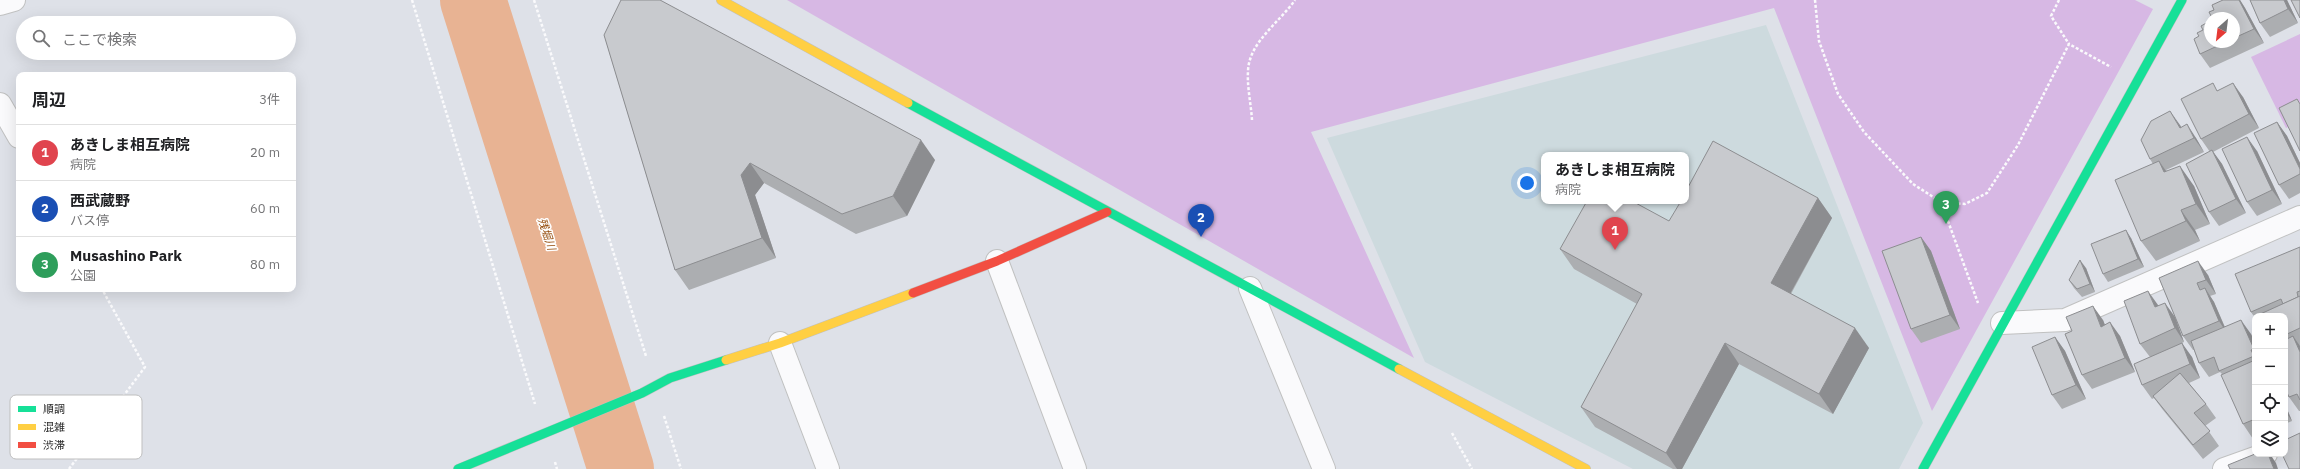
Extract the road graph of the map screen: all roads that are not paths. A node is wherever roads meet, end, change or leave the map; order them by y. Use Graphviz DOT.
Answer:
graph roads {
  1 [pos="14,0"];
  2 [pos="721,0"];
  3 [pos="2182,0"];
  4 [pos="0,4"];
  5 [pos="0,104"];
  6 [pos="16,132"];
  7 [pos="1107,212"];
  8 [pos="2300,217"];
  9 [pos="997,261"];
  10 [pos="1250,288"];
  11 [pos="2002,323"];
  12 [pos="780,342"];
  13 [pos="2258,457"];
  14 [pos="458,469"];
  15 [pos="828,469"];
  16 [pos="1075,469"];
  17 [pos="1324,469"];
  18 [pos="1586,469"];
  19 [pos="1923,469"];
  20 [pos="2224,469"];
  1 -- 4 [label="street"];
  2 -- 7 [label="street"];
  3 -- 11 [label="street"];
  5 -- 6 [label="street"];
  7 -- 9 [label="street"];
  7 -- 10 [label="street"];
  8 -- 11 [label="street"];
  9 -- 12 [label="street"];
  9 -- 16 [label="street"];
  10 -- 17 [label="street"];
  10 -- 18 [label="street"];
  11 -- 19 [label="street"];
  12 -- 14 [label="street"];
  12 -- 15 [label="street"];
  13 -- 20 [label="street"];
}
